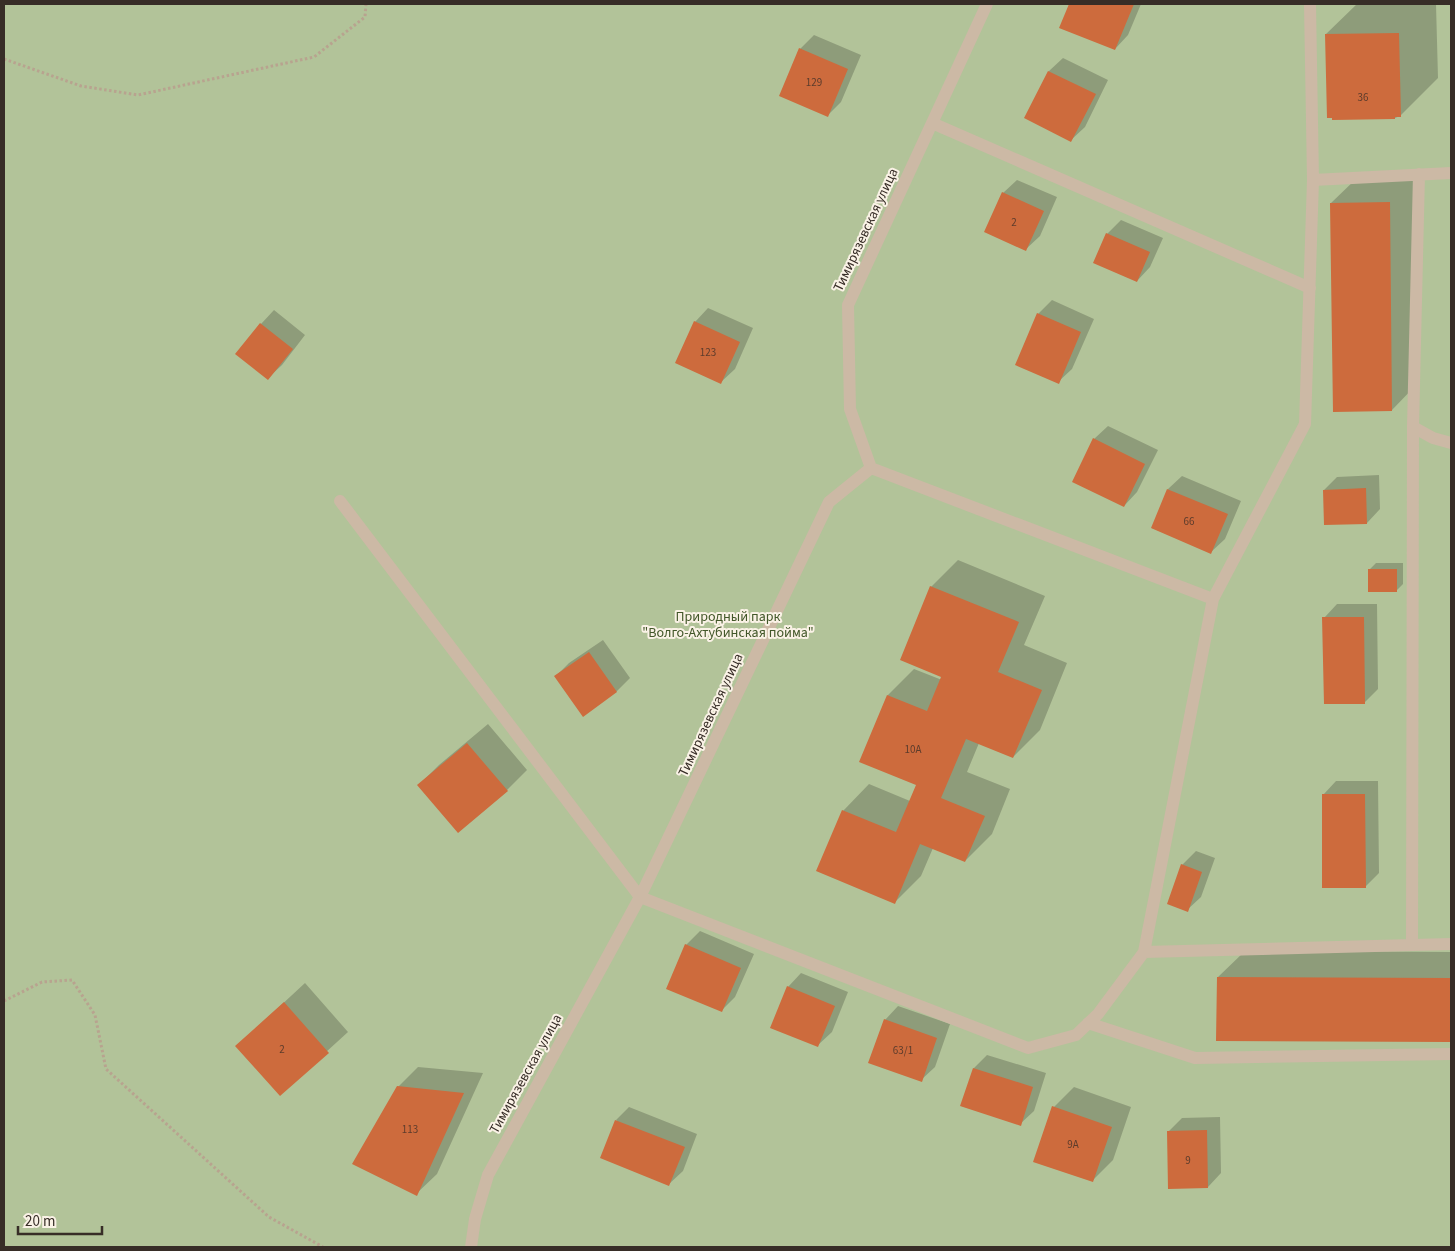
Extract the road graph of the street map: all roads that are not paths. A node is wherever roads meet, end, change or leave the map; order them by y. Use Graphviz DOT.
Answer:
graph roads {
  1 [pos="987,4"];
  2 [pos="1310,4"];
  3 [pos="932,123"];
  4 [pos="1451,173"];
  5 [pos="1419,174"];
  6 [pos="1313,180"];
  7 [pos="1310,288"];
  8 [pos="1413,427"];
  9 [pos="1451,443"];
  10 [pos="871,468"];
  11 [pos="340,501"];
  12 [pos="1213,599"];
  13 [pos="640,897"];
  14 [pos="1451,944"];
  15 [pos="1412,945"];
  16 [pos="1144,952"];
  17 [pos="1088,1023"];
  18 [pos="1451,1054"];
  19 [pos="470,1247"];
  1 -- 3 [label="street, Тимирязевская улица"];
  2 -- 6 [label="street"];
  3 -- 7 [label="street"];
  3 -- 10 [label="street, Тимирязевская улица"];
  4 -- 5 [label="street"];
  5 -- 6 [label="street"];
  5 -- 8 [label="street"];
  6 -- 7 [label="street"];
  7 -- 12 [label="street"];
  8 -- 9 [label="street"];
  8 -- 15 [label="street"];
  10 -- 12 [label="street"];
  10 -- 13 [label="street, Тимирязевская улица"];
  11 -- 13 [label="street"];
  12 -- 16 [label="street"];
  13 -- 17 [label="street"];
  13 -- 19 [label="street, Тимирязевская улица"];
  14 -- 15 [label="street"];
  15 -- 16 [label="street"];
  16 -- 17 [label="street"];
  17 -- 18 [label="street"];
}
